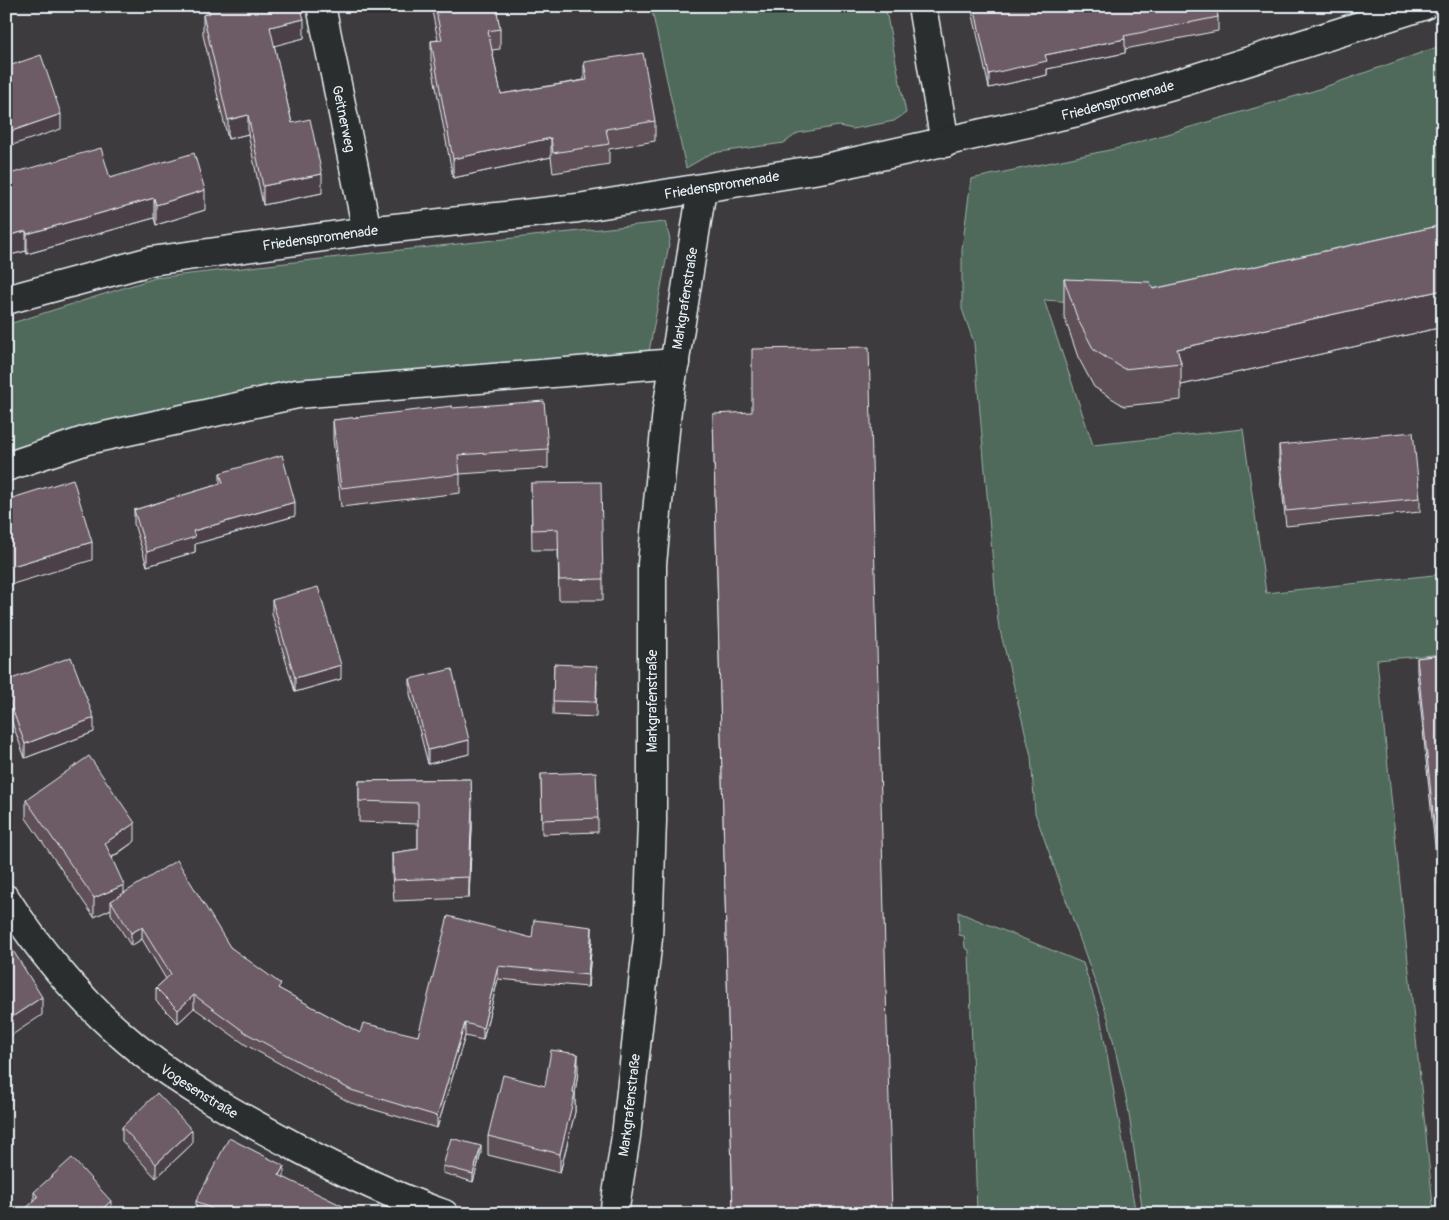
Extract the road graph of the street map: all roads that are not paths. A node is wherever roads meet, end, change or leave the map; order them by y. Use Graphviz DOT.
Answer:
graph roads {
  1 [pos="321,6"];
  2 [pos="922,6"];
  3 [pos="1424,6"];
  4 [pos="945,142"];
  5 [pos="702,189"];
  6 [pos="367,231"];
  7 [pos="6,300"];
  8 [pos="675,363"];
  9 [pos="6,467"];
  10 [pos="6,899"];
  11 [pos="444,1214"];
  12 [pos="614,1214"];
  1 -- 6 [label="street, Geitnerweg"];
  2 -- 4 [label="street"];
  3 -- 4 [label="street, Friedenspromenade"];
  4 -- 5 [label="street, Friedenspromenade"];
  5 -- 6 [label="street, Friedenspromenade"];
  5 -- 8 [label="street, Markgrafenstraße"];
  6 -- 7 [label="street, Friedenspromenade"];
  8 -- 9 [label="street"];
  8 -- 12 [label="street, Markgrafenstraße"];
  10 -- 11 [label="street, Vogesenstraße"];
}
